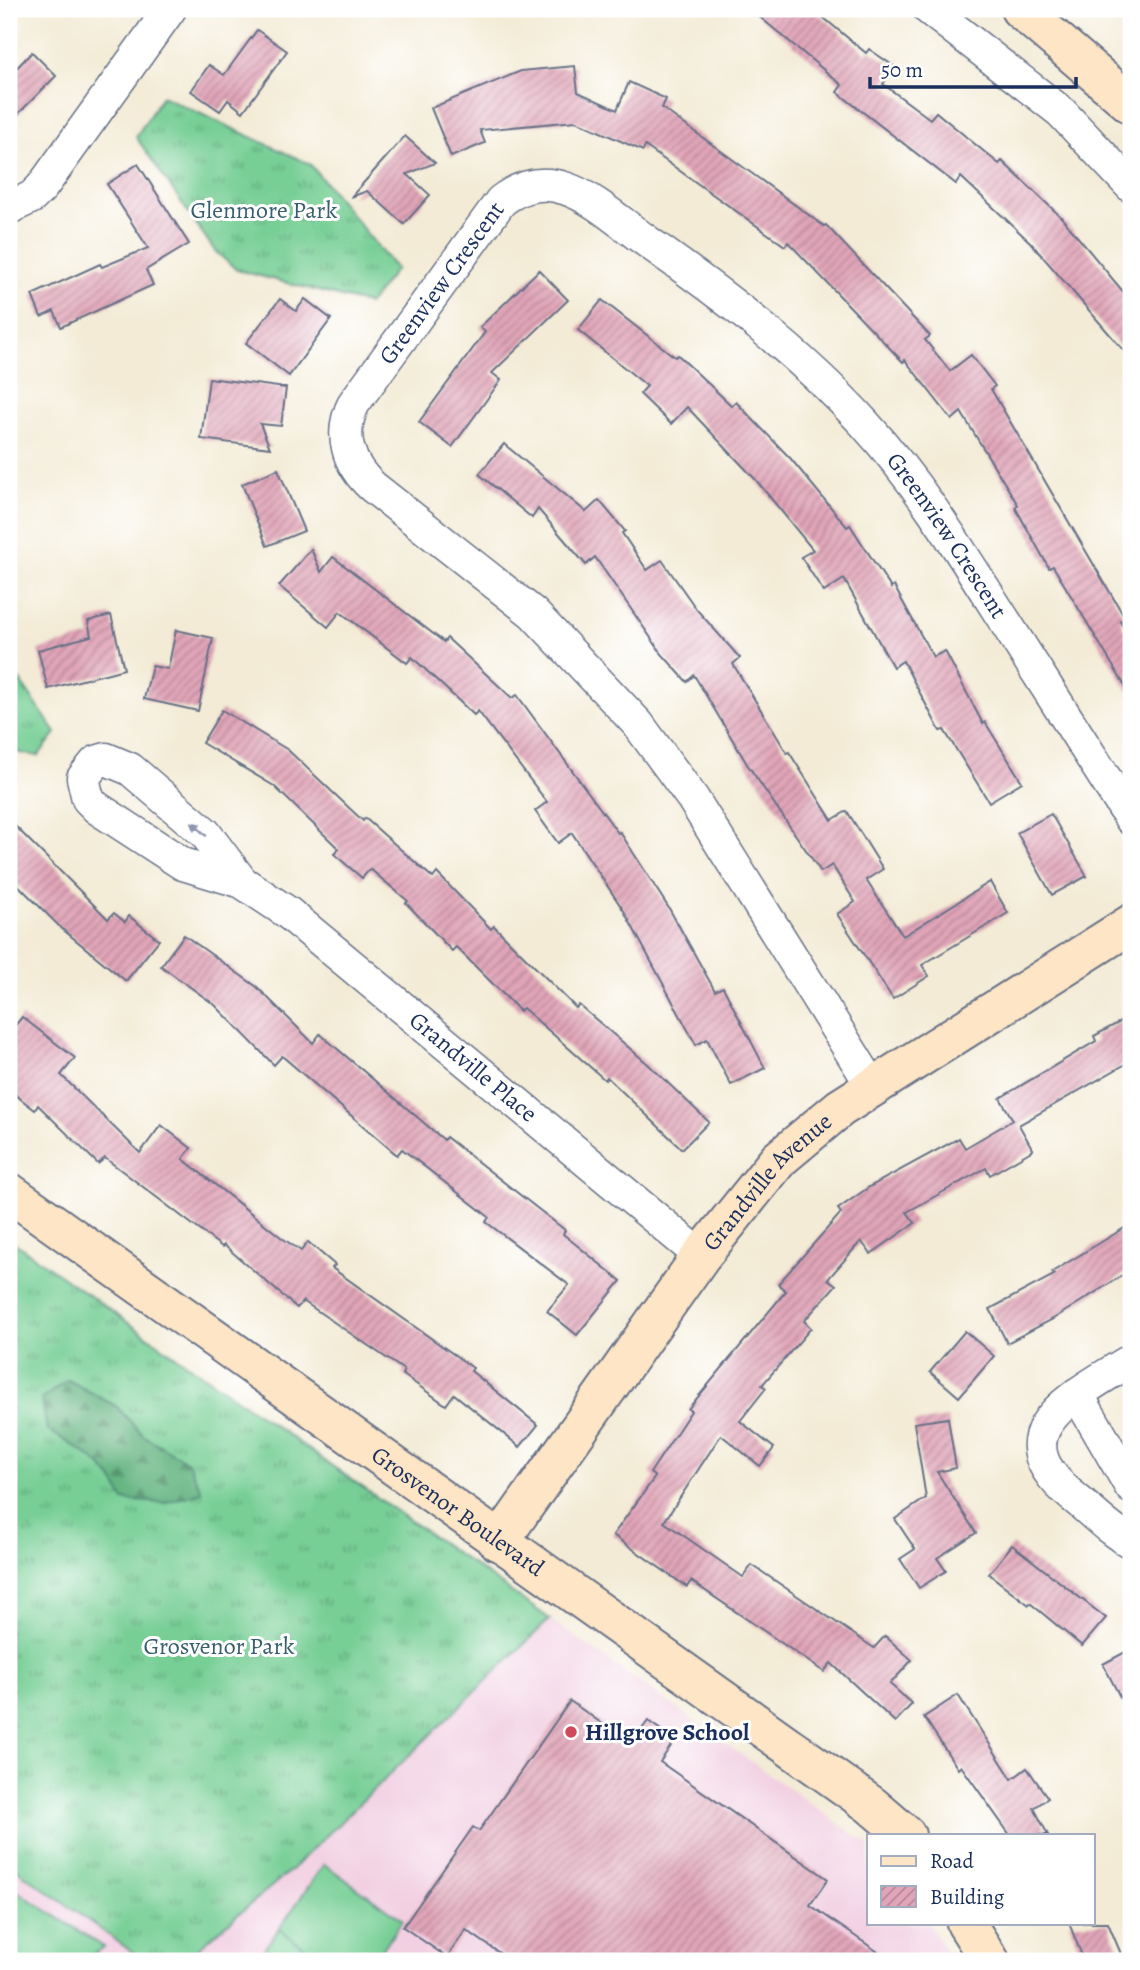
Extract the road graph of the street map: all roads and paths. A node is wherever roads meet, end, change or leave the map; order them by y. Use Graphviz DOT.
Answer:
graph roads {
  1 [pos="170,9"];
  2 [pos="929,9"];
  3 [pos="1020,9"];
  4 [pos="1131,104"];
  5 [pos="1131,186"];
  6 [pos="9,208"];
  7 [pos="1131,819"];
  8 [pos="242,881"];
  9 [pos="1131,924"];
  10 [pos="873,1087"];
  11 [pos="9,1192"];
  12 [pos="701,1256"];
  13 [pos="1131,1360"];
  14 [pos="1077,1394"];
  15 [pos="1131,1487"];
  16 [pos="499,1542"];
  17 [pos="1131,1542"];
  18 [pos="905,1834"];
  19 [pos="967,1924"];
  20 [pos="990,1961"];
  1 -- 6 [label="street"];
  2 -- 5 [label="street"];
  3 -- 4 [label="street"];
  7 -- 10 [label="street, Greenview Crescent"];
  8 -- 8 [label="street, Grandville Place, one-way"];
  8 -- 12 [label="street, Grandville Place"];
  9 -- 10 [label="street, Grandville Avenue"];
  10 -- 12 [label="street, Grandville Avenue"];
  11 -- 16 [label="street, Grosvenor Boulevard"];
  12 -- 16 [label="street, Grandville Avenue"];
  13 -- 14 [label="street"];
  14 -- 15 [label="street"];
  14 -- 17 [label="street"];
  16 -- 18 [label="street, Grosvenor Boulevard"];
  19 -- 20 [label="street"];
}
